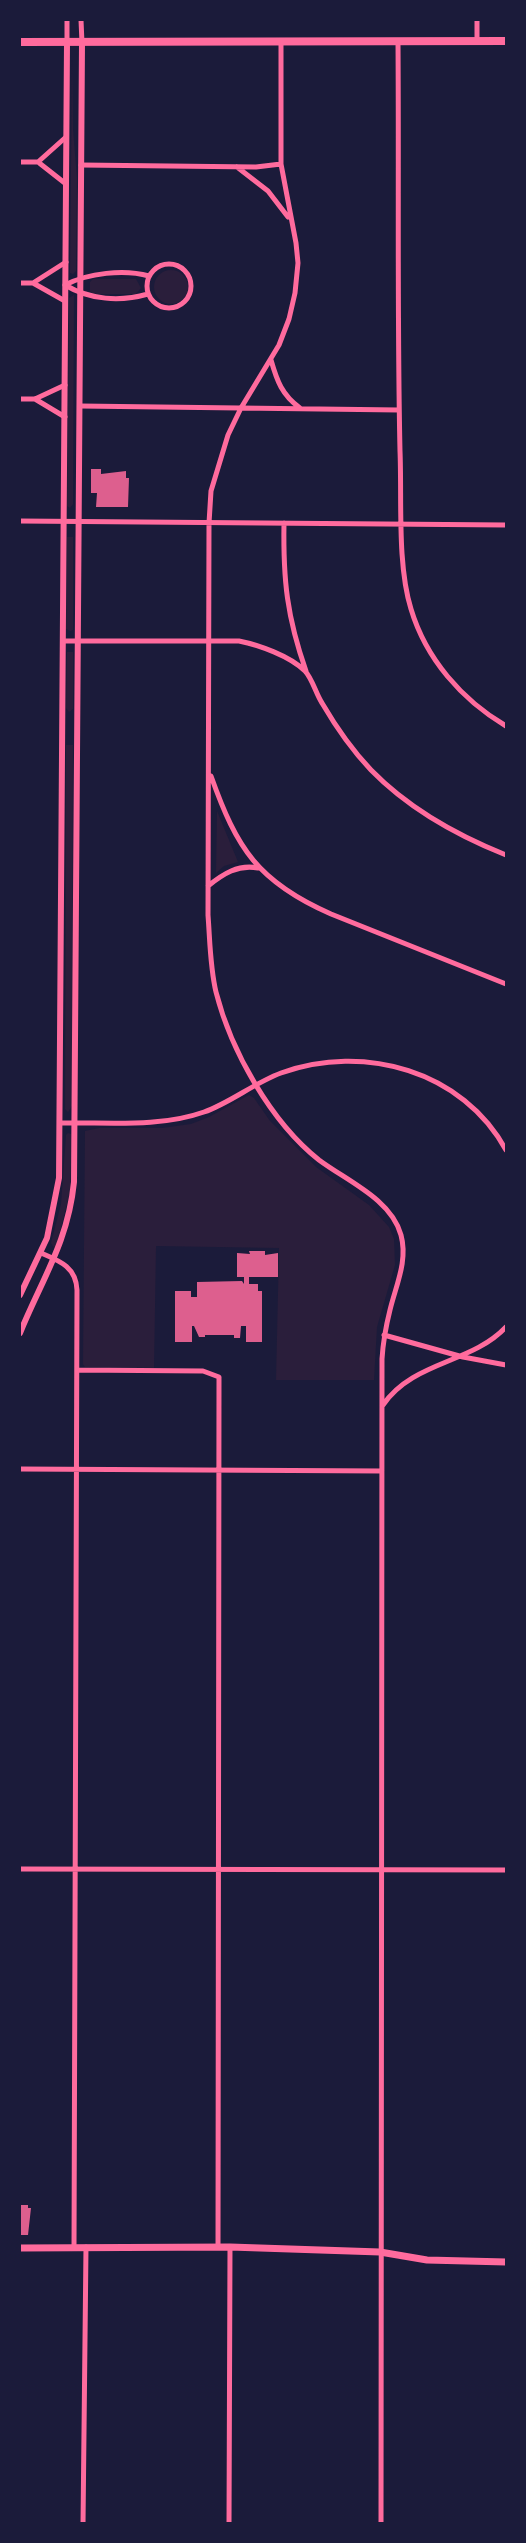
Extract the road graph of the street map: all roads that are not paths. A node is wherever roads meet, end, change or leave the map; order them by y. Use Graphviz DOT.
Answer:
graph roads {
  1 [pos="67,20"];
  2 [pos="81,20"];
  3 [pos="477,20"];
  4 [pos="507,41"];
  5 [pos="20,42"];
  6 [pos="280,42"];
  7 [pos="398,42"];
  8 [pos="477,42"];
  9 [pos="67,43"];
  10 [pos="82,43"];
  11 [pos="66,137"];
  12 [pos="20,162"];
  13 [pos="38,162"];
  14 [pos="281,164"];
  15 [pos="81,165"];
  16 [pos="236,166"];
  17 [pos="66,184"];
  18 [pos="291,222"];
  19 [pos="66,262"];
  20 [pos="149,276"];
  21 [pos="81,277"];
  22 [pos="20,283"];
  23 [pos="33,284"];
  24 [pos="65,285"];
  25 [pos="81,294"];
  26 [pos="148,294"];
  27 [pos="65,300"];
  28 [pos="271,360"];
  29 [pos="65,385"];
  30 [pos="20,399"];
  31 [pos="35,399"];
  32 [pos="80,406"];
  33 [pos="240,408"];
  34 [pos="301,409"];
  35 [pos="399,410"];
  36 [pos="64,417"];
  37 [pos="20,521"];
  38 [pos="64,522"];
  39 [pos="80,522"];
  40 [pos="209,523"];
  41 [pos="284,523"];
  42 [pos="402,524"];
  43 [pos="507,525"];
  44 [pos="210,640"];
  45 [pos="63,641"];
  46 [pos="79,641"];
  47 [pos="306,671"];
  48 [pos="507,726"];
  49 [pos="210,772"];
  50 [pos="507,855"];
  51 [pos="259,869"];
  52 [pos="208,886"];
  53 [pos="507,984"];
  54 [pos="256,1083"];
  55 [pos="60,1123"];
  56 [pos="75,1123"];
  57 [pos="499,1136"];
  58 [pos="507,1141"];
  59 [pos="507,1150"];
  60 [pos="42,1253"];
  61 [pos="55,1259"];
  62 [pos="20,1295"];
  63 [pos="507,1327"];
  64 [pos="20,1333"];
  65 [pos="384,1335"];
  66 [pos="463,1357"];
  67 [pos="507,1365"];
  68 [pos="77,1370"];
  69 [pos="382,1406"];
  70 [pos="20,1469"];
  71 [pos="76,1469"];
  72 [pos="218,1470"];
  73 [pos="382,1471"];
  74 [pos="77,1868"];
  75 [pos="218,1868"];
  76 [pos="20,1869"];
  77 [pos="381,1870"];
  78 [pos="507,1870"];
  79 [pos="74,2247"];
  80 [pos="86,2247"];
  81 [pos="218,2247"];
  82 [pos="230,2247"];
  83 [pos="20,2248"];
  84 [pos="380,2252"];
  85 [pos="507,2262"];
  86 [pos="83,2523"];
  87 [pos="229,2523"];
  88 [pos="381,2523"];
  1 -- 9 [label="street"];
  2 -- 10 [label="street"];
  3 -- 8 [label="street"];
  4 -- 8 [label="main road"];
  5 -- 9 [label="main road"];
  6 -- 7 [label="main road"];
  6 -- 10 [label="main road"];
  6 -- 14 [label="street"];
  7 -- 8 [label="main road"];
  7 -- 35 [label="street"];
  9 -- 10 [label="main road"];
  9 -- 11 [label="street"];
  10 -- 15 [label="street"];
  11 -- 13 [label="street"];
  11 -- 17 [label="street"];
  12 -- 13 [label="street"];
  13 -- 17 [label="street"];
  14 -- 16 [label="street"];
  14 -- 18 [label="street"];
  15 -- 16 [label="street"];
  15 -- 21 [label="street"];
  16 -- 18 [label="street"];
  17 -- 19 [label="street"];
  18 -- 28 [label="street"];
  19 -- 23 [label="street"];
  19 -- 24 [label="street"];
  20 -- 21 [label="street"];
  20 -- 26 [label="street"];
  20 -- 26 [label="street"];
  21 -- 24 [label="street"];
  21 -- 25 [label="street"];
  22 -- 23 [label="street"];
  23 -- 27 [label="street"];
  24 -- 25 [label="street"];
  24 -- 27 [label="street"];
  25 -- 26 [label="street"];
  25 -- 32 [label="street"];
  27 -- 29 [label="street"];
  28 -- 33 [label="street"];
  28 -- 34 [label="street"];
  29 -- 31 [label="street"];
  29 -- 36 [label="street"];
  30 -- 31 [label="street"];
  31 -- 36 [label="street"];
  32 -- 33 [label="street"];
  32 -- 39 [label="street"];
  33 -- 34 [label="street"];
  33 -- 40 [label="street"];
  34 -- 35 [label="street"];
  35 -- 42 [label="street"];
  36 -- 38 [label="street"];
  37 -- 38 [label="street"];
  38 -- 39 [label="street"];
  38 -- 45 [label="street"];
  39 -- 40 [label="street"];
  39 -- 46 [label="street"];
  40 -- 41 [label="street"];
  40 -- 44 [label="street"];
  41 -- 42 [label="street"];
  41 -- 47 [label="street"];
  42 -- 43 [label="street"];
  42 -- 48 [label="street"];
  44 -- 46 [label="street"];
  44 -- 47 [label="street"];
  44 -- 49 [label="street"];
  45 -- 46 [label="street"];
  45 -- 55 [label="street"];
  46 -- 56 [label="street"];
  47 -- 50 [label="street"];
  49 -- 51 [label="street"];
  49 -- 52 [label="street"];
  51 -- 52 [label="street"];
  51 -- 53 [label="street"];
  52 -- 54 [label="street"];
  54 -- 56 [label="street"];
  54 -- 57 [label="street"];
  54 -- 65 [label="street"];
  55 -- 56 [label="street"];
  55 -- 60 [label="street"];
  56 -- 61 [label="street"];
  57 -- 58 [label="street"];
  57 -- 59 [label="street"];
  60 -- 61 [label="street"];
  60 -- 62 [label="street"];
  61 -- 64 [label="street"];
  61 -- 68 [label="street"];
  63 -- 66 [label="street"];
  65 -- 66 [label="street"];
  65 -- 69 [label="street"];
  66 -- 67 [label="street"];
  66 -- 69 [label="street"];
  68 -- 71 [label="street"];
  68 -- 72 [label="street"];
  69 -- 73 [label="street"];
  70 -- 71 [label="street"];
  71 -- 72 [label="street"];
  71 -- 74 [label="street"];
  72 -- 73 [label="street"];
  72 -- 75 [label="street"];
  73 -- 77 [label="street"];
  74 -- 75 [label="street"];
  74 -- 76 [label="street"];
  74 -- 79 [label="street"];
  75 -- 77 [label="street"];
  75 -- 81 [label="street"];
  77 -- 78 [label="street"];
  77 -- 84 [label="street"];
  79 -- 80 [label="main road"];
  79 -- 83 [label="main road"];
  80 -- 81 [label="main road"];
  80 -- 86 [label="street"];
  81 -- 82 [label="main road"];
  82 -- 84 [label="main road"];
  82 -- 87 [label="street"];
  84 -- 85 [label="main road"];
  84 -- 88 [label="street"];
}
